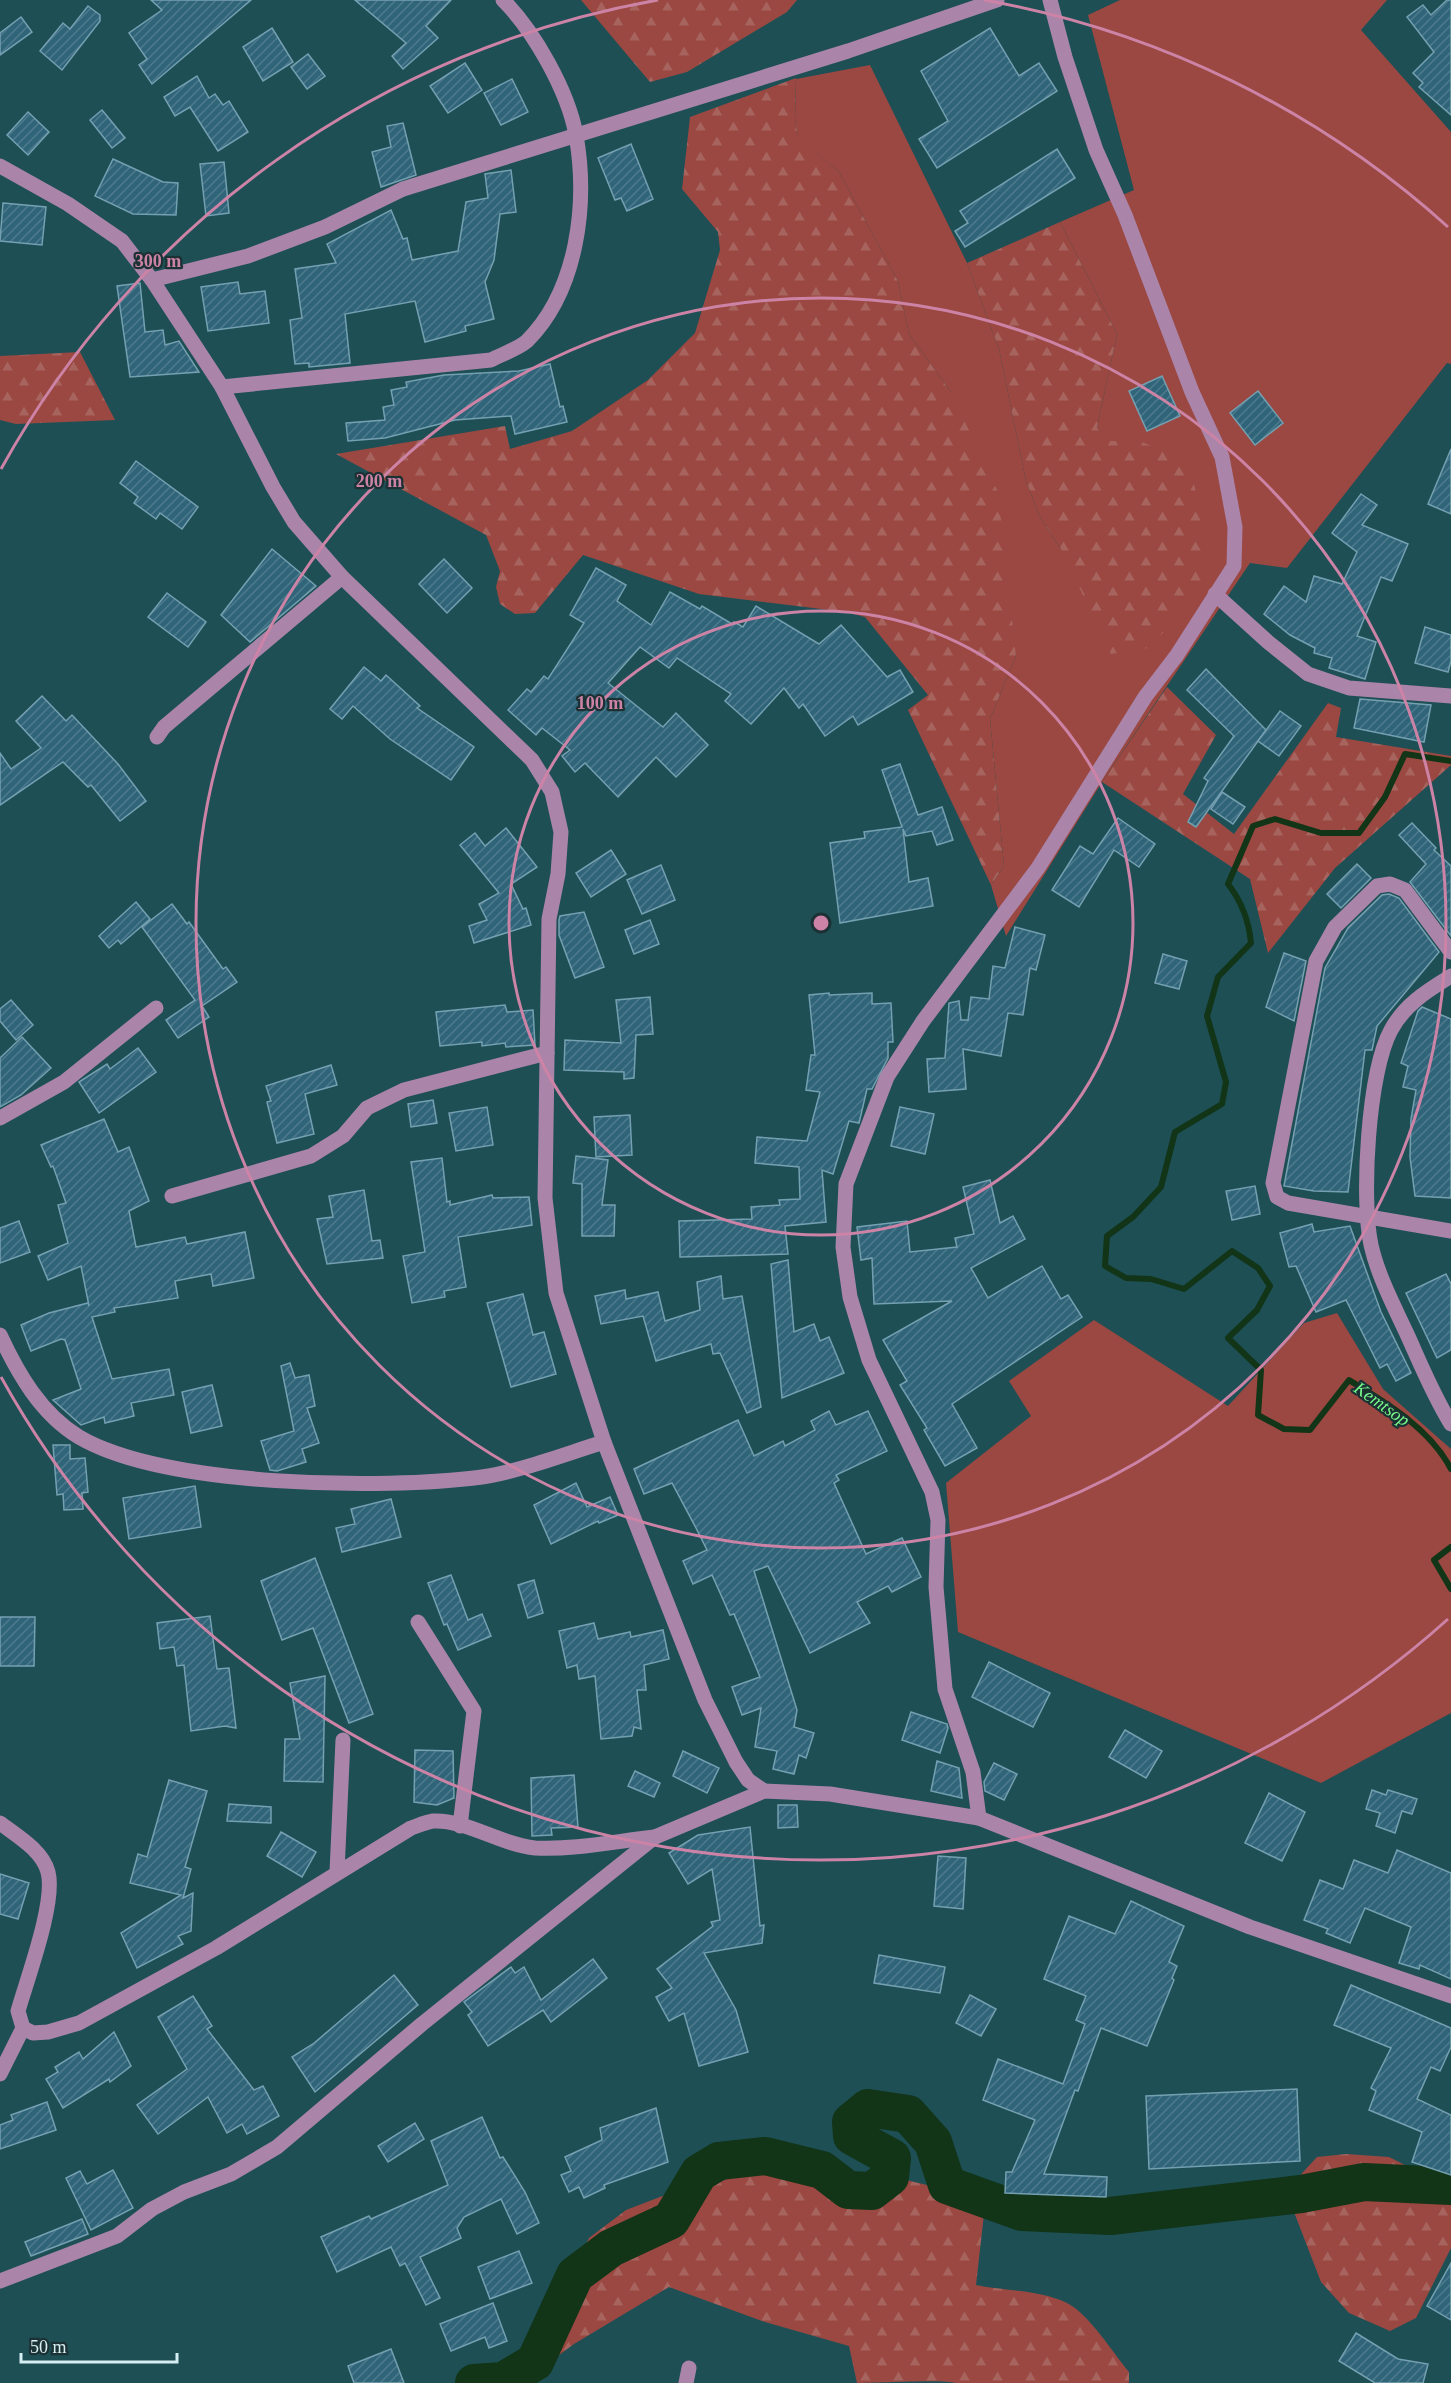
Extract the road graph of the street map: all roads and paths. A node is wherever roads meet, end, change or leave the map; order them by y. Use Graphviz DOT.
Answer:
graph roads {
  1 [pos="503,0"];
  2 [pos="997,0"];
  3 [pos="1050,0"];
  4 [pos="576,134"];
  5 [pos="0,166"];
  6 [pos="152,280"];
  7 [pos="222,387"];
  8 [pos="342,577"];
  9 [pos="1215,594"];
  10 [pos="1451,696"];
  11 [pos="157,737"];
  12 [pos="1451,952"];
  13 [pos="1451,976"];
  14 [pos="156,1008"];
  15 [pos="547,1053"];
  16 [pos="0,1118"];
  17 [pos="172,1196"];
  18 [pos="1366,1214"];
  19 [pos="1451,1231"];
  20 [pos="0,1335"];
  21 [pos="1451,1424"];
  22 [pos="604,1442"];
  23 [pos="418,1622"];
  24 [pos="343,1740"];
  25 [pos="764,1791"];
  26 [pos="979,1818"];
  27 [pos="0,1823"];
  28 [pos="460,1826"];
  29 [pos="655,1837"];
  30 [pos="337,1872"];
  31 [pos="1451,1996"];
  32 [pos="23,2028"];
  33 [pos="0,2074"];
  34 [pos="0,2282"];
  35 [pos="689,2368"];
  36 [pos="686,2383"];
  1 -- 4 [label="street"];
  2 -- 4 [label="street"];
  3 -- 9 [label="street"];
  4 -- 6 [label="street"];
  4 -- 7 [label="street"];
  5 -- 6 [label="street"];
  6 -- 7 [label="street"];
  7 -- 8 [label="street"];
  8 -- 11 [label="street"];
  8 -- 15 [label="street"];
  9 -- 10 [label="street"];
  9 -- 26 [label="street"];
  12 -- 18 [label="street"];
  13 -- 18 [label="street"];
  14 -- 16 [label="street"];
  15 -- 17 [label="street"];
  15 -- 22 [label="street"];
  18 -- 19 [label="street"];
  18 -- 21 [label="street"];
  20 -- 22 [label="street"];
  22 -- 25 [label="street"];
  23 -- 28 [label="street"];
  24 -- 30 [label="street"];
  25 -- 26 [label="street"];
  25 -- 29 [label="street"];
  26 -- 31 [label="street"];
  27 -- 32 [label="street"];
  28 -- 29 [label="street"];
  28 -- 30 [label="street"];
  29 -- 34 [label="street"];
  30 -- 32 [label="street"];
  32 -- 33 [label="street"];
  35 -- 36 [label="street"];
}
